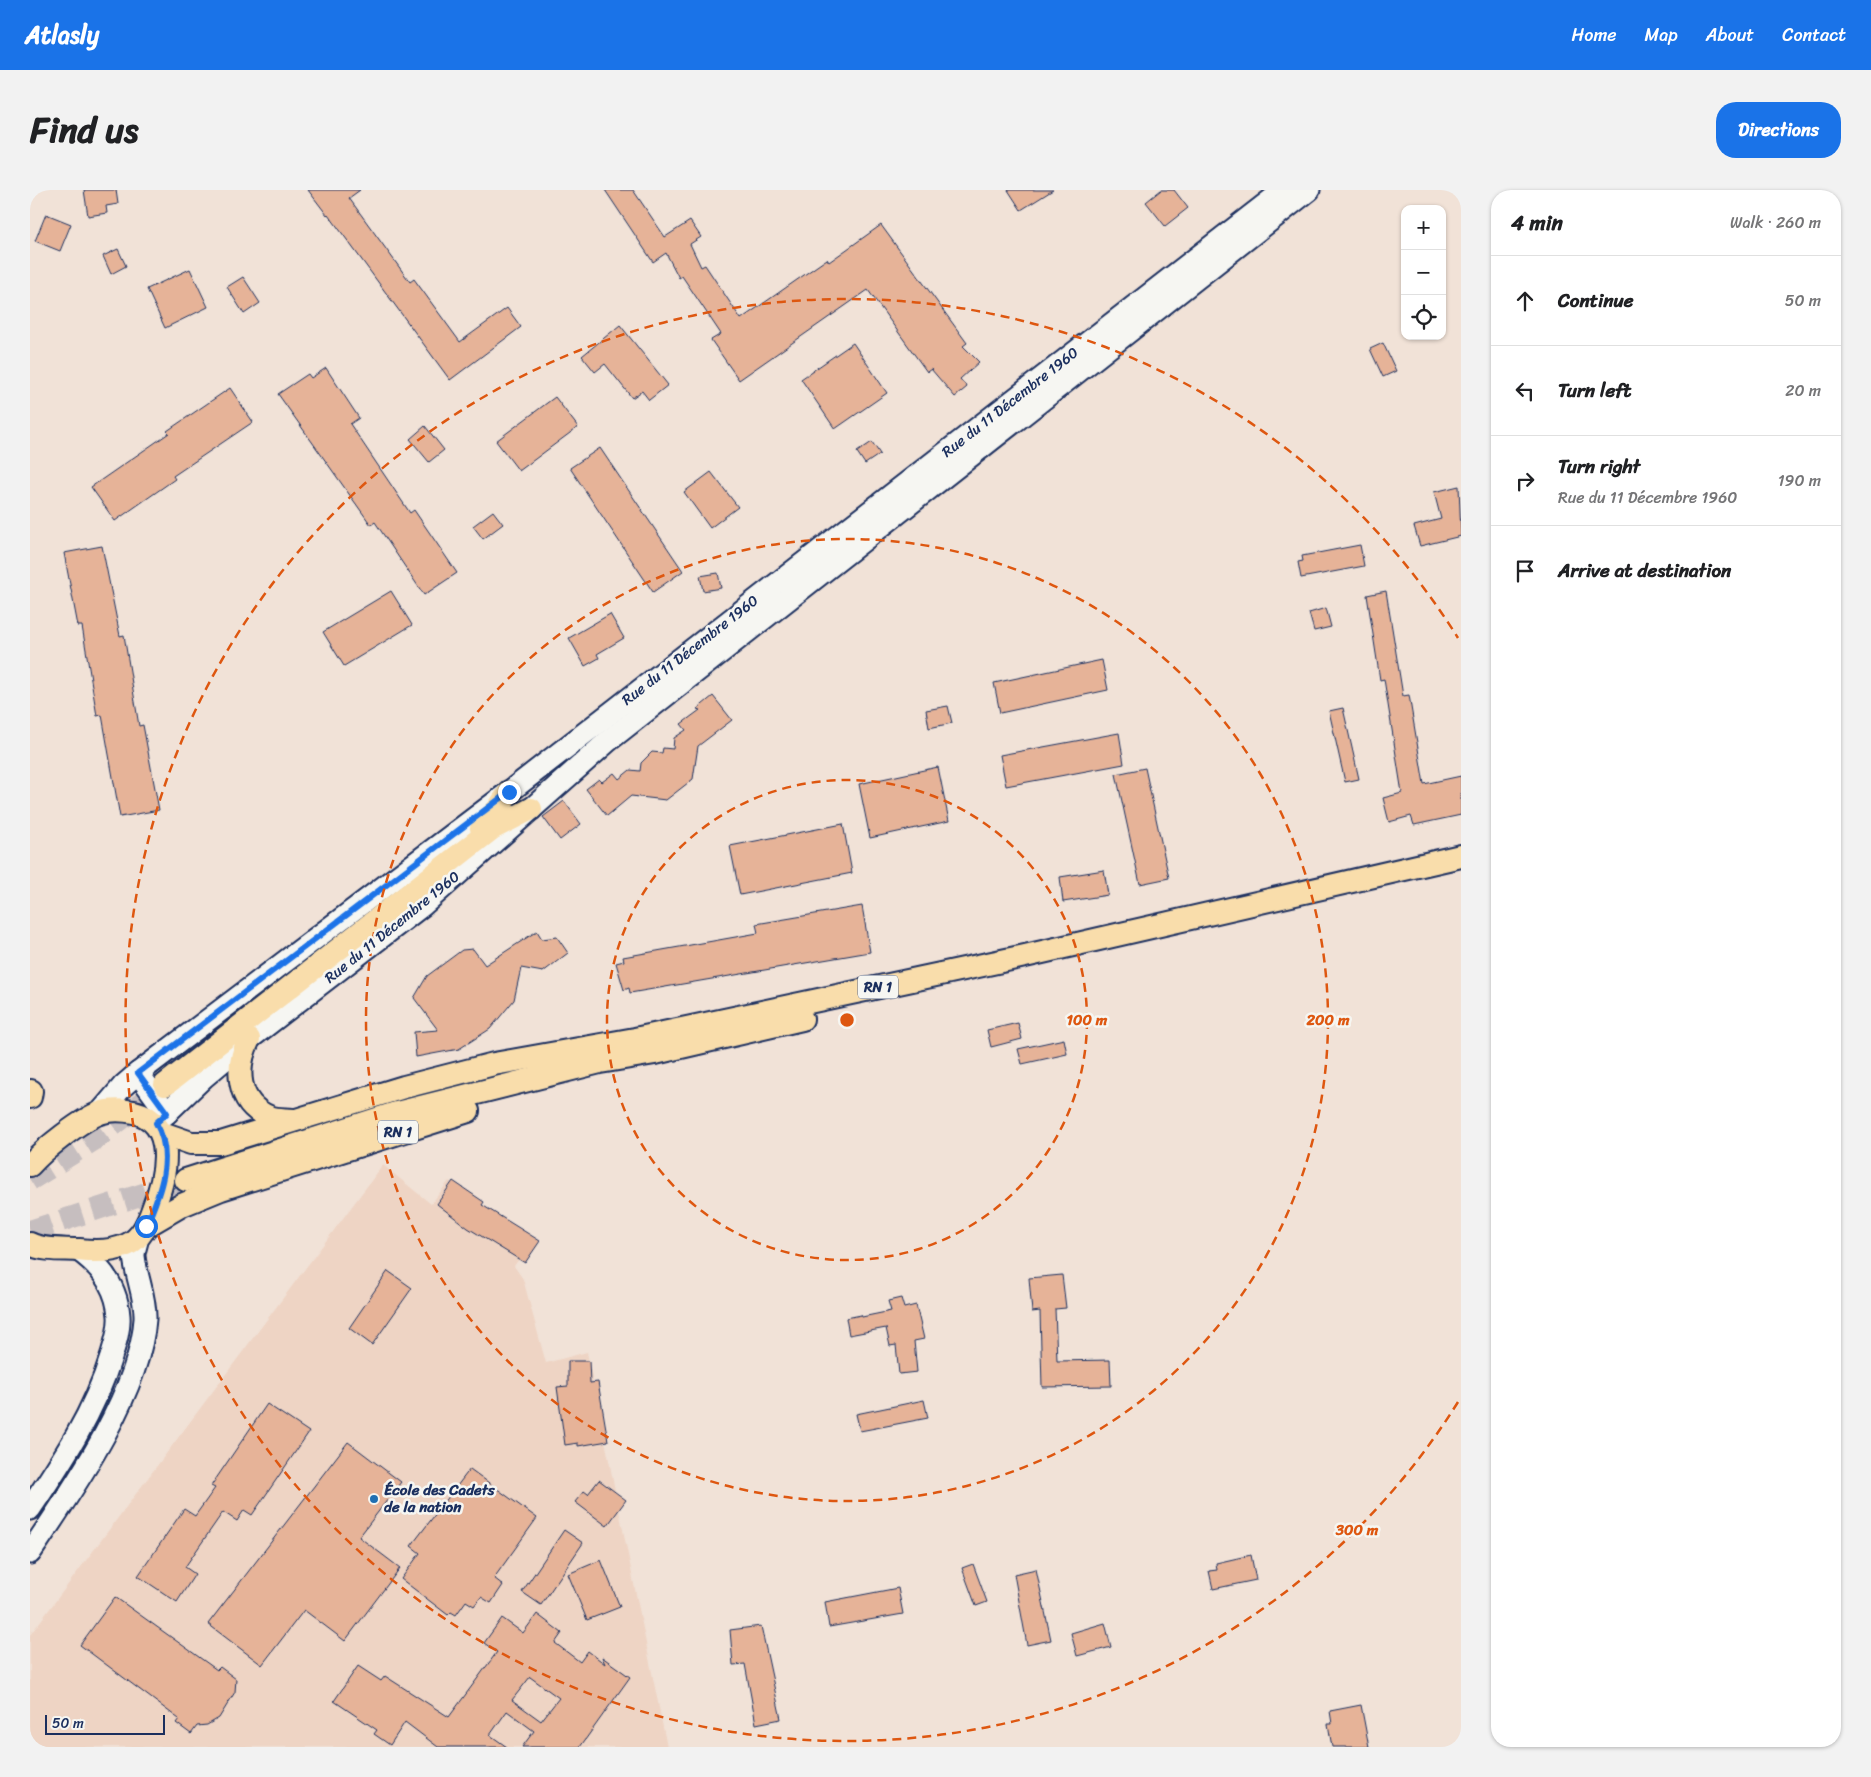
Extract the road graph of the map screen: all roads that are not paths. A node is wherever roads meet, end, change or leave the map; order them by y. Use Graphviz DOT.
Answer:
graph roads {
  1 [pos="1284,190"];
  2 [pos="1309,190"];
  3 [pos="509,792"];
  4 [pos="531,809"];
  5 [pos="1461,856"];
  6 [pos="1461,867"];
  7 [pos="635,1038"];
  8 [pos="249,1039"];
  9 [pos="655,1053"];
  10 [pos="154,1078"];
  11 [pos="100,1113"];
  12 [pos="297,1121"];
  13 [pos="162,1123"];
  14 [pos="33,1160"];
  15 [pos="142,1232"];
  16 [pos="37,1248"];
  17 [pos="78,1250"];
  18 [pos="30,1509"];
  19 [pos="30,1553"];
  1 -- 3 [label="main road, Rue du 11 Décembre 1960"];
  2 -- 4 [label="main road, Rue du 11 Décembre 1960"];
  3 -- 10 [label="main road"];
  4 -- 8 [label="main road, Rue du 11 Décembre 1960"];
  4 -- 10 [label="main road"];
  5 -- 7 [label="main road, RN 1"];
  6 -- 9 [label="main road, RN 1"];
  7 -- 9 [label="main road"];
  7 -- 12 [label="main road, RN 1"];
  8 -- 12 [label="main road"];
  8 -- 13 [label="main road, Rue du 11 Décembre 1960"];
  9 -- 15 [label="main road, RN 1"];
  10 -- 11 [label="main road"];
  10 -- 13 [label="main road"];
  11 -- 13 [label="main road"];
  11 -- 14 [label="main road"];
  12 -- 13 [label="main road, RN 1"];
  13 -- 15 [label="main road"];
  15 -- 17 [label="main road"];
  15 -- 19 [label="main road"];
  16 -- 17 [label="main road"];
  17 -- 18 [label="main road"];
}
